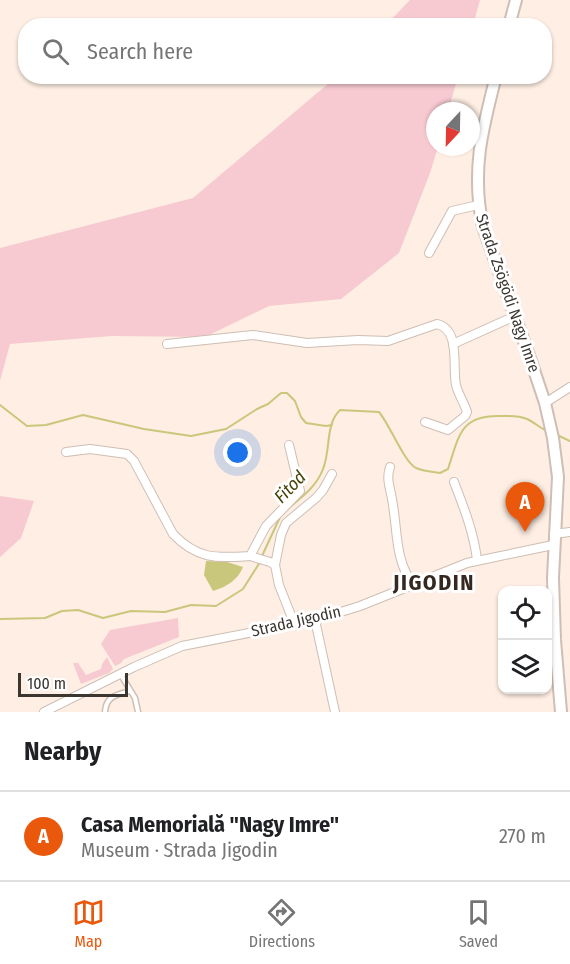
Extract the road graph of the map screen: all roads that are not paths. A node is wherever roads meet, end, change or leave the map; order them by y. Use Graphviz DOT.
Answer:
graph roads {
  1 [pos="516,0"];
  2 [pos="511,18"];
  3 [pos="494,84"];
  4 [pos="478,205"];
  5 [pos="429,253"];
  6 [pos="515,316"];
  7 [pos="166,344"];
  8 [pos="453,344"];
  9 [pos="570,387"];
  10 [pos="545,403"];
  11 [pos="425,422"];
  12 [pos="289,445"];
  13 [pos="66,452"];
  14 [pos="390,467"];
  15 [pos="332,474"];
  16 [pos="454,482"];
  17 [pos="570,532"];
  18 [pos="553,540"];
  19 [pos="252,556"];
  20 [pos="477,560"];
  21 [pos="272,563"];
  22 [pos="413,585"];
  23 [pos="315,620"];
  24 [pos="294,623"];
  25 [pos="121,674"];
  26 [pos="130,691"];
  27 [pos="44,712"];
  28 [pos="105,712"];
  29 [pos="138,712"];
  30 [pos="335,712"];
  31 [pos="561,712"];
  1 -- 2 [label="main road"];
  3 -- 4 [label="main road, Strada Zsögödi Nagy Imre"];
  4 -- 5 [label="street"];
  4 -- 6 [label="main road, Strada Zsögödi Nagy Imre"];
  6 -- 8 [label="street"];
  6 -- 10 [label="main road, Strada Zsögödi Nagy Imre"];
  7 -- 8 [label="street"];
  8 -- 11 [label="street"];
  9 -- 10 [label="street"];
  10 -- 18 [label="main road, Strada Zsögödi Nagy Imre"];
  12 -- 19 [label="street"];
  13 -- 19 [label="street"];
  14 -- 22 [label="street"];
  15 -- 21 [label="street"];
  16 -- 20 [label="street"];
  17 -- 18 [label="street, Strada Jigodin"];
  18 -- 20 [label="street, Strada Jigodin"];
  18 -- 31 [label="main road, Strada Zsögödi Nagy Imre"];
  19 -- 21 [label="street"];
  20 -- 22 [label="street, Strada Jigodin"];
  21 -- 24 [label="street"];
  22 -- 23 [label="street, Strada Jigodin"];
  23 -- 24 [label="street, Strada Jigodin"];
  23 -- 30 [label="street"];
  24 -- 25 [label="street, Strada Jigodin"];
  25 -- 26 [label="lane"];
  25 -- 27 [label="street, Strada Jigodin"];
  26 -- 28 [label="lane"];
  26 -- 29 [label="lane"];
}
